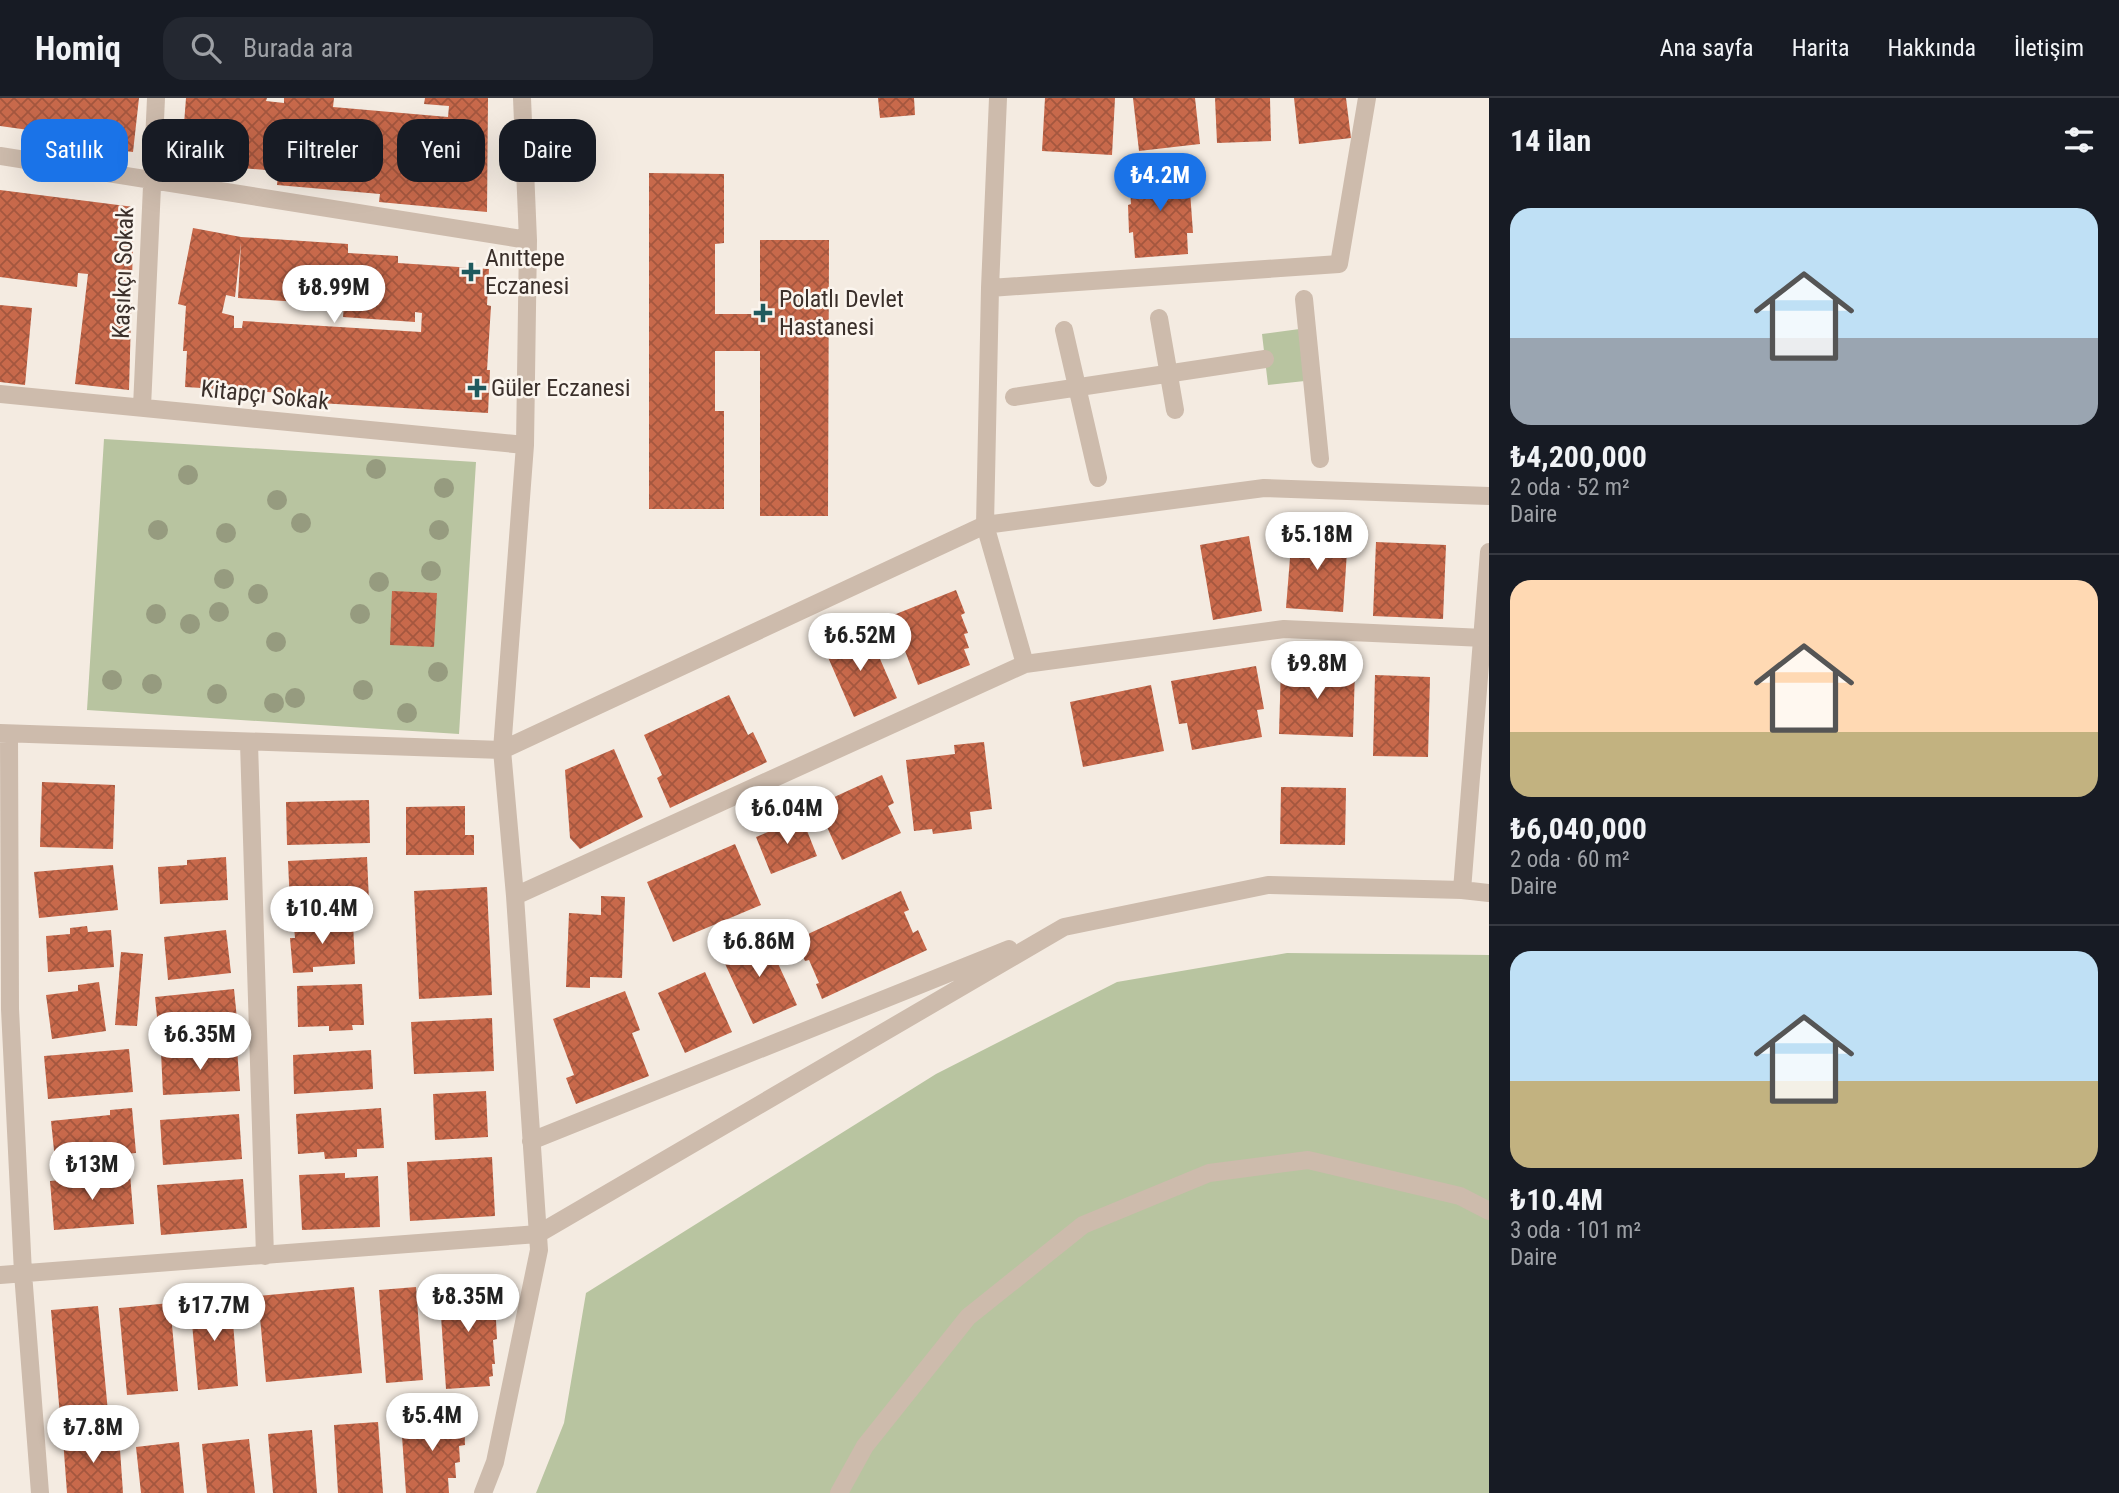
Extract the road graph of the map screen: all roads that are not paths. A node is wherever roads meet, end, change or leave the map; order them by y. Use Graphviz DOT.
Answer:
graph roads {
  1 [pos="156,98"];
  2 [pos="522,98"];
  3 [pos="999,98"];
  4 [pos="1367,98"];
  5 [pos="155,119"];
  6 [pos="0,156"];
  7 [pos="142,179"];
  8 [pos="151,182"];
  9 [pos="164,182"];
  10 [pos="528,240"];
  11 [pos="990,288"];
  12 [pos="1304,299"];
  13 [pos="1159,318"];
  14 [pos="1064,330"];
  15 [pos="1265,359"];
  16 [pos="1169,373"];
  17 [pos="1077,387"];
  18 [pos="0,394"];
  19 [pos="1014,397"];
  20 [pos="142,407"];
  21 [pos="1175,410"];
  22 [pos="525,445"];
  23 [pos="1320,458"];
  24 [pos="1098,478"];
  25 [pos="1489,496"];
  26 [pos="985,525"];
  27 [pos="1489,552"];
  28 [pos="1484,638"];
  29 [pos="1025,664"];
  30 [pos="4,734"];
  31 [pos="249,743"];
  32 [pos="502,750"];
  33 [pos="1462,890"];
  34 [pos="1489,893"];
  35 [pos="515,896"];
  36 [pos="1064,927"];
  37 [pos="5,1009"];
  38 [pos="531,1141"];
  39 [pos="1489,1211"];
  40 [pos="538,1234"];
  41 [pos="265,1256"];
  42 [pos="23,1273"];
  43 [pos="0,1275"];
  44 [pos="40,1493"];
  45 [pos="483,1493"];
  46 [pos="839,1493"];
  1 -- 5 [label="street, Kaşıkçı Sokak"];
  2 -- 10 [label="street"];
  3 -- 11 [label="street"];
  4 -- 11 [label="street"];
  6 -- 7 [label="street"];
  8 -- 20 [label="street, Kaşıkçı Sokak"];
  9 -- 10 [label="street"];
  10 -- 22 [label="street"];
  11 -- 26 [label="street"];
  12 -- 23 [label="street"];
  13 -- 16 [label="street"];
  14 -- 17 [label="street"];
  15 -- 16 [label="street"];
  16 -- 17 [label="street"];
  16 -- 21 [label="street"];
  17 -- 19 [label="street"];
  17 -- 24 [label="street"];
  18 -- 20 [label="street, Kitapçı Sokak"];
  20 -- 22 [label="street, Kitapçı Sokak"];
  22 -- 32 [label="street"];
  25 -- 26 [label="street"];
  26 -- 29 [label="street"];
  26 -- 32 [label="street"];
  27 -- 28 [label="street"];
  28 -- 29 [label="street"];
  28 -- 33 [label="street"];
  29 -- 35 [label="street"];
  30 -- 31 [label="street"];
  30 -- 37 [label="street"];
  31 -- 32 [label="street"];
  31 -- 41 [label="street"];
  32 -- 35 [label="street"];
  33 -- 34 [label="street"];
  33 -- 36 [label="street"];
  35 -- 38 [label="street"];
  36 -- 38 [label="street"];
  36 -- 40 [label="street"];
  37 -- 42 [label="street"];
  38 -- 40 [label="street"];
  39 -- 46 [label="street"];
  40 -- 41 [label="street"];
  40 -- 45 [label="street"];
  41 -- 42 [label="street"];
  42 -- 43 [label="street"];
  42 -- 44 [label="street"];
}
